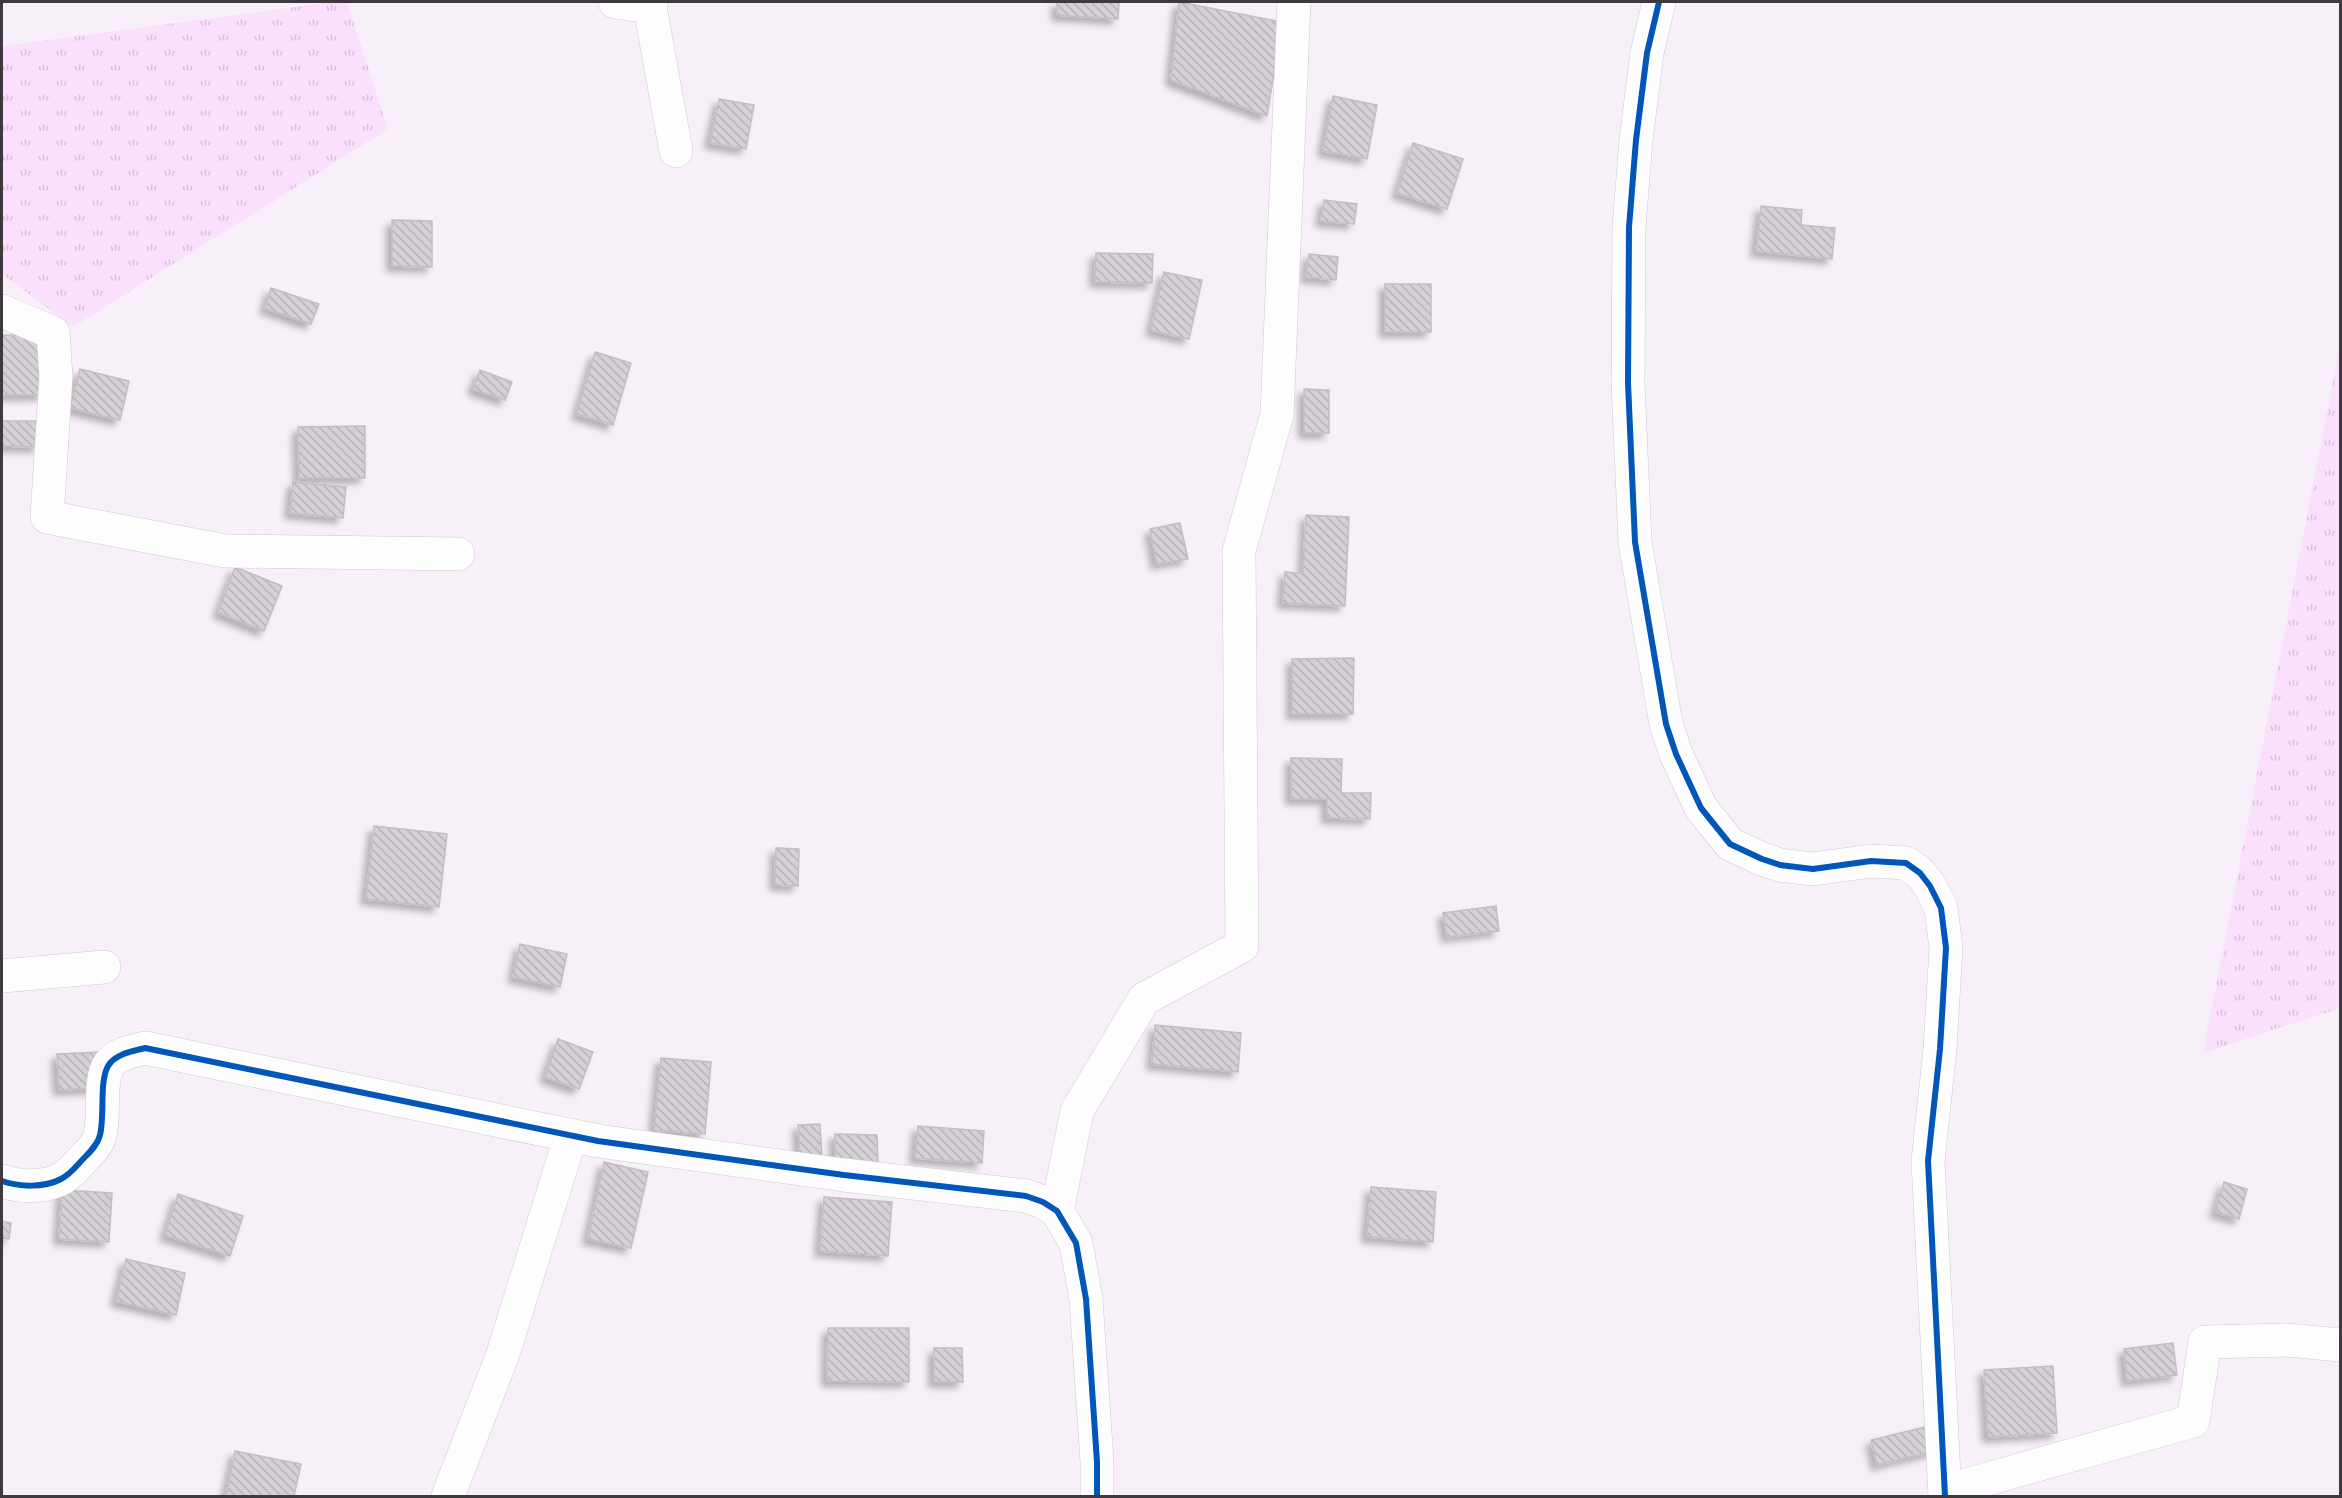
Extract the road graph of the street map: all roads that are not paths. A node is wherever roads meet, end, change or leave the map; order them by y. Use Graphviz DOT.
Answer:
graph roads {
  1 [pos="615,2"];
  2 [pos="1294,2"];
  3 [pos="1659,2"];
  4 [pos="651,4"];
  5 [pos="676,151"];
  6 [pos="2,311"];
  7 [pos="458,554"];
  8 [pos="104,967"];
  9 [pos="2,976"];
  10 [pos="572,1135"];
  11 [pos="2,1181"];
  12 [pos="1057,1212"];
  13 [pos="2340,1345"];
  14 [pos="1945,1494"];
  15 [pos="448,1497"];
  16 [pos="1097,1497"];
  1 -- 4 [label="street"];
  2 -- 12 [label="street"];
  3 -- 14 [label="street"];
  4 -- 5 [label="street"];
  6 -- 7 [label="street"];
  8 -- 9 [label="street"];
  10 -- 11 [label="street"];
  10 -- 12 [label="street"];
  10 -- 15 [label="street"];
  12 -- 16 [label="street"];
  13 -- 14 [label="street"];
}
